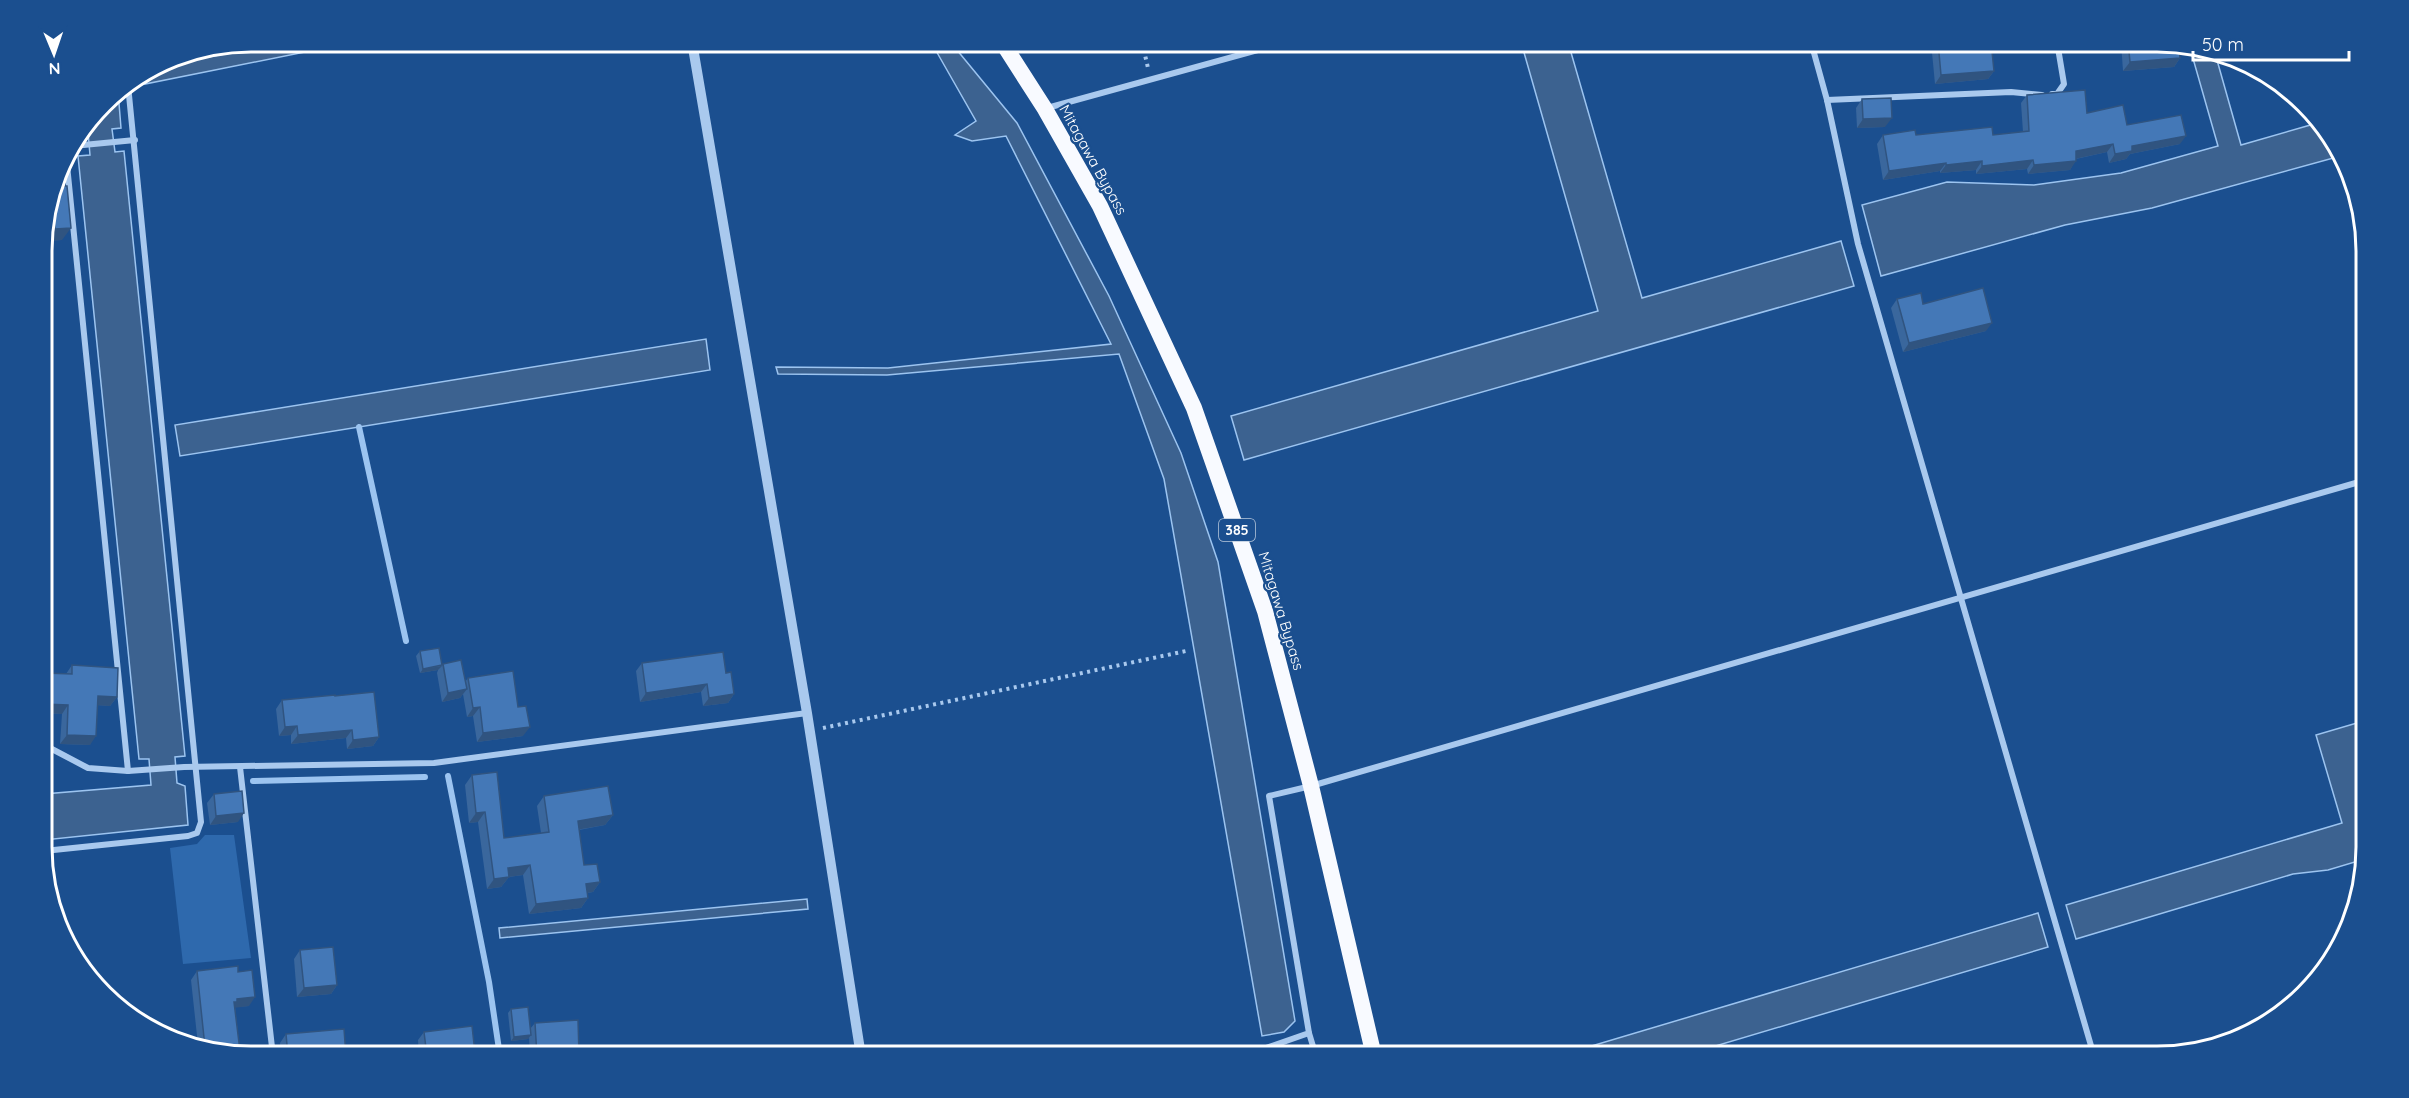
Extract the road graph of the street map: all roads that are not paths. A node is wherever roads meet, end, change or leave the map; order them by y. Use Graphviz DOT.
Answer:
graph roads {
  1 [pos="1247,52"];
  2 [pos="1814,52"];
  3 [pos="2059,52"];
  4 [pos="694,53"];
  5 [pos="1009,53"];
  6 [pos="129,95"];
  7 [pos="1827,100"];
  8 [pos="1045,109"];
  9 [pos="135,140"];
  10 [pos="83,145"];
  11 [pos="68,175"];
  12 [pos="2356,483"];
  13 [pos="1960,597"];
  14 [pos="807,713"];
  15 [pos="52,749"];
  16 [pos="196,767"];
  17 [pos="240,767"];
  18 [pos="128,771"];
  19 [pos="1311,786"];
  20 [pos="52,850"];
  21 [pos="1309,1033"];
  22 [pos="1273,1045"];
  23 [pos="1313,1045"];
  24 [pos="1372,1045"];
  25 [pos="2091,1045"];
  26 [pos="272,1046"];
  27 [pos="859,1046"];
  1 -- 8 [label="street"];
  2 -- 7 [label="street"];
  3 -- 7 [label="street"];
  4 -- 14 [label="street"];
  5 -- 8 [label="highway, Mitagawa Bypass / 385"];
  6 -- 9 [label="street"];
  7 -- 13 [label="street"];
  8 -- 19 [label="highway, Mitagawa Bypass / 385"];
  9 -- 10 [label="street"];
  9 -- 16 [label="street"];
  11 -- 18 [label="street"];
  12 -- 13 [label="street"];
  13 -- 19 [label="street"];
  13 -- 25 [label="street"];
  14 -- 17 [label="street"];
  14 -- 27 [label="street"];
  15 -- 18 [label="street"];
  16 -- 17 [label="street"];
  16 -- 18 [label="street"];
  16 -- 20 [label="street"];
  17 -- 26 [label="street"];
  19 -- 21 [label="street"];
  19 -- 24 [label="highway, Mitagawa Bypass / 385"];
  21 -- 22 [label="street"];
  21 -- 23 [label="street"];
}
